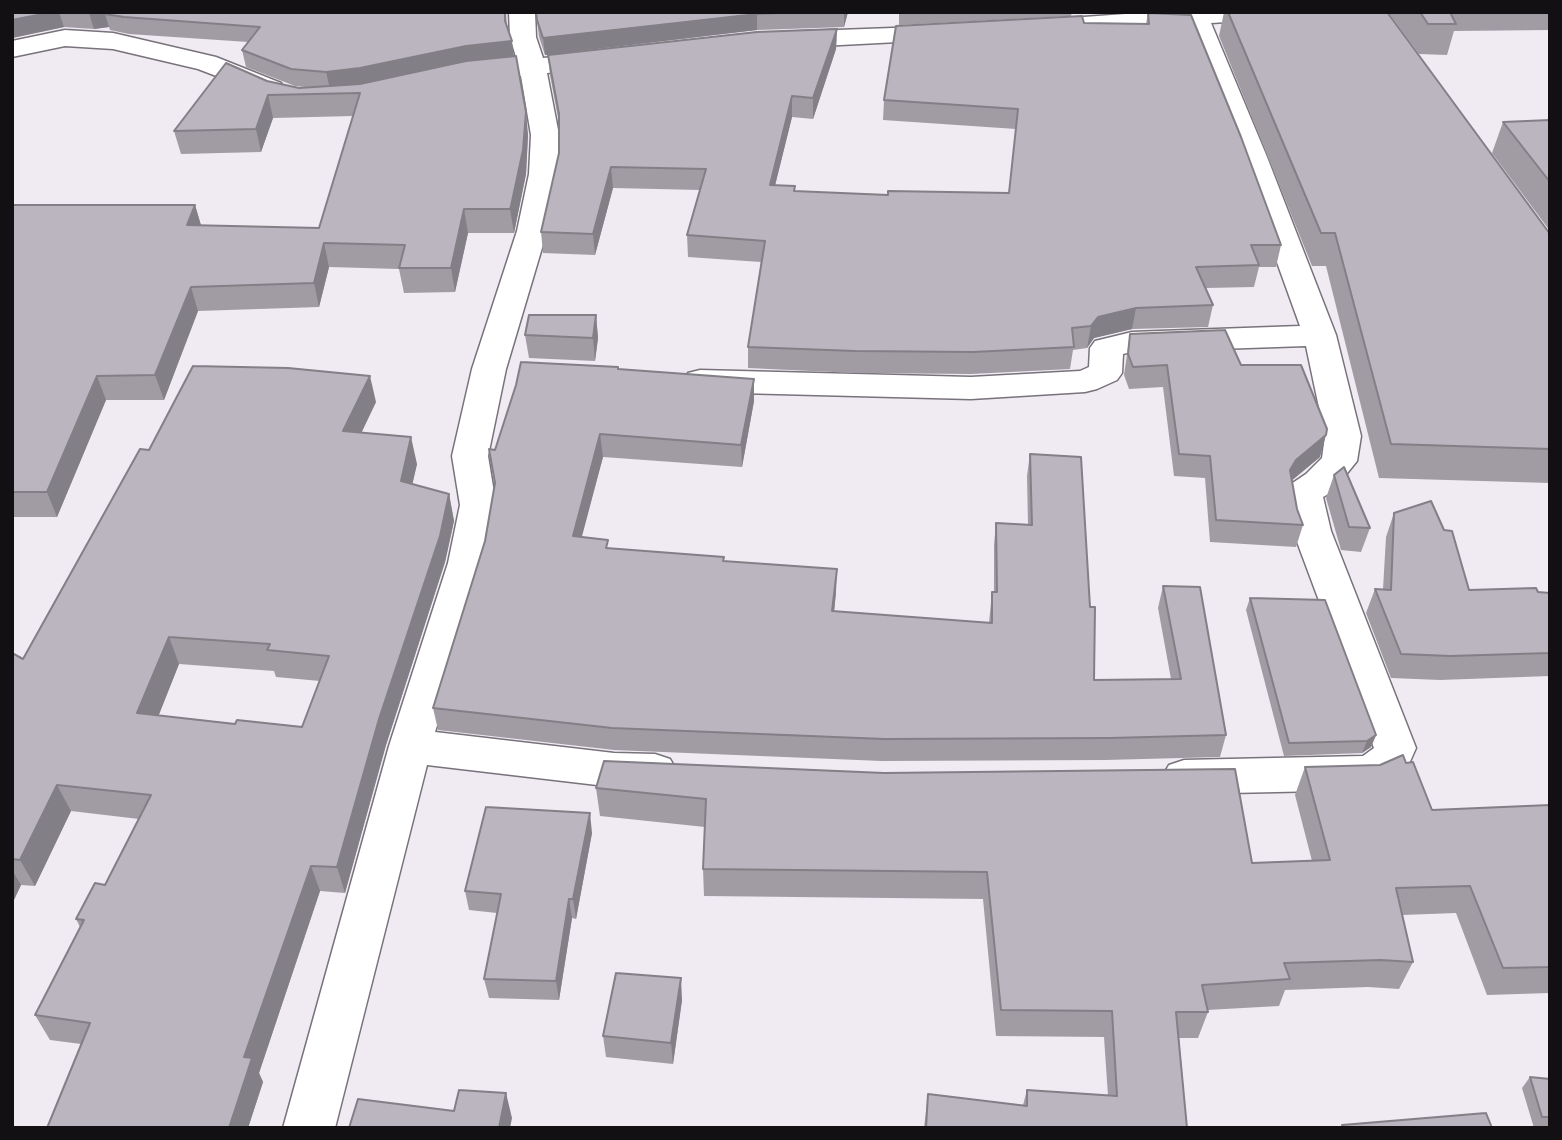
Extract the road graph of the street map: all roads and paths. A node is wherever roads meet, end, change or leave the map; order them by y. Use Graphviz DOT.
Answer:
graph roads {
  1 [pos="522,12"];
  2 [pos="1259,12"];
  3 [pos="1196,18"];
  4 [pos="1030,29"];
  5 [pos="965,33"];
  6 [pos="757,41"];
  7 [pos="12,49"];
  8 [pos="629,58"];
  9 [pos="533,67"];
  10 [pos="446,77"];
  11 [pos="294,97"];
  12 [pos="1320,335"];
  13 [pos="665,379"];
  14 [pos="410,746"];
  15 [pos="695,773"];
  16 [pos="1146,779"];
  17 [pos="309,1128"];
  1 -- 9 [label="street"];
  2 -- 3 [label="street"];
  3 -- 4 [label="street"];
  3 -- 12 [label="street"];
  5 -- 6 [label="street"];
  7 -- 11 [label="street"];
  8 -- 9 [label="street"];
  9 -- 10 [label="street"];
  9 -- 14 [label="street"];
  12 -- 13 [label="street"];
  12 -- 16 [label="street"];
  14 -- 15 [label="street"];
  14 -- 17 [label="street"];
}
